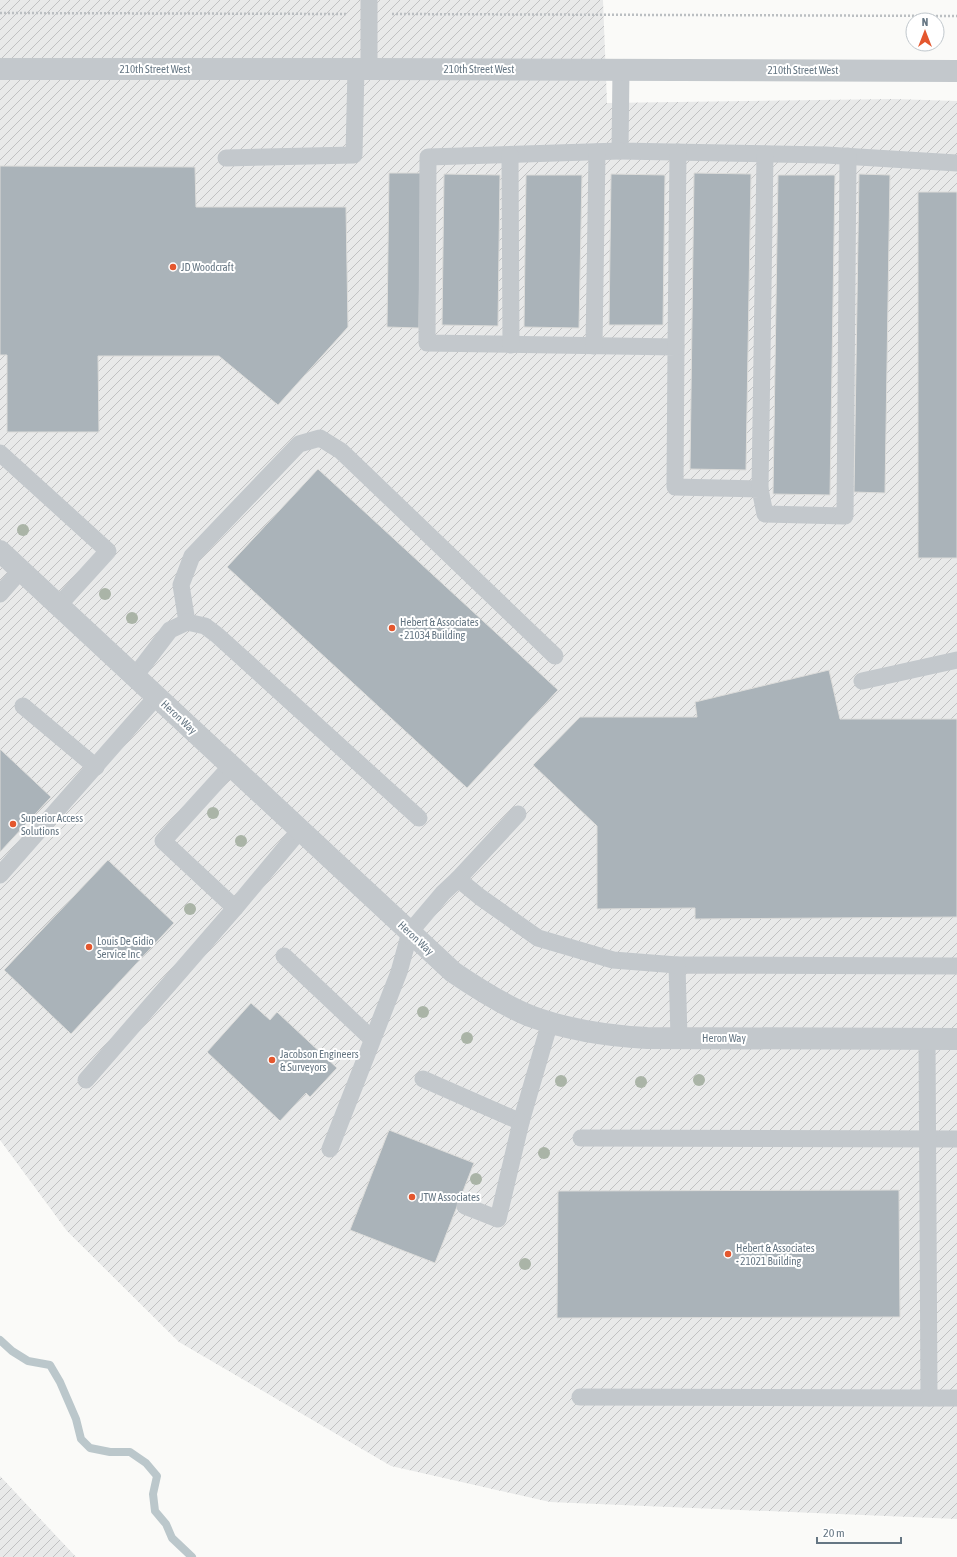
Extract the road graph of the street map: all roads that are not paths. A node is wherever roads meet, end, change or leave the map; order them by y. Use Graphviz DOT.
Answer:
graph roads {
  1 [pos="369,7"];
  2 [pos="0,69"];
  3 [pos="363,69"];
  4 [pos="621,69"];
  5 [pos="957,71"];
  6 [pos="620,151"];
  7 [pos="597,152"];
  8 [pos="678,152"];
  9 [pos="766,154"];
  10 [pos="510,155"];
  11 [pos="848,156"];
  12 [pos="226,158"];
  13 [pos="957,163"];
  14 [pos="511,345"];
  15 [pos="594,346"];
  16 [pos="676,347"];
  17 [pos="0,453"];
  18 [pos="760,489"];
  19 [pos="0,551"];
  20 [pos="21,570"];
  21 [pos="0,594"];
  22 [pos="59,605"];
  23 [pos="187,622"];
  24 [pos="555,656"];
  25 [pos="957,660"];
  26 [pos="135,676"];
  27 [pos="862,682"];
  28 [pos="157,696"];
  29 [pos="23,706"];
  30 [pos="231,766"];
  31 [pos="96,767"];
  32 [pos="518,814"];
  33 [pos="420,818"];
  34 [pos="300,830"];
  35 [pos="0,876"];
  36 [pos="458,879"];
  37 [pos="235,908"];
  38 [pos="410,932"];
  39 [pos="284,956"];
  40 [pos="677,965"];
  41 [pos="957,966"];
  42 [pos="550,1022"];
  43 [pos="679,1038"];
  44 [pos="372,1039"];
  45 [pos="927,1039"];
  46 [pos="957,1039"];
  47 [pos="424,1079"];
  48 [pos="86,1080"];
  49 [pos="521,1122"];
  50 [pos="581,1138"];
  51 [pos="928,1139"];
  52 [pos="957,1139"];
  53 [pos="330,1149"];
  54 [pos="465,1206"];
  55 [pos="580,1397"];
  56 [pos="929,1398"];
  57 [pos="957,1398"];
  1 -- 3 [label="lane"];
  2 -- 3 [label="street, 210th Street West"];
  3 -- 4 [label="street, 210th Street West"];
  3 -- 12 [label="lane"];
  4 -- 5 [label="street, 210th Street West"];
  4 -- 6 [label="lane"];
  6 -- 7 [label="lane"];
  6 -- 8 [label="lane"];
  7 -- 10 [label="lane"];
  7 -- 15 [label="lane"];
  8 -- 9 [label="lane"];
  8 -- 16 [label="lane"];
  9 -- 11 [label="lane"];
  9 -- 18 [label="lane"];
  10 -- 14 [label="lane"];
  10 -- 14 [label="lane"];
  11 -- 13 [label="lane"];
  11 -- 18 [label="lane"];
  14 -- 15 [label="lane"];
  15 -- 16 [label="lane"];
  16 -- 18 [label="lane"];
  17 -- 22 [label="lane"];
  19 -- 20 [label="street, Heron Way"];
  20 -- 21 [label="lane"];
  20 -- 22 [label="street, Heron Way"];
  22 -- 26 [label="street, Heron Way"];
  23 -- 24 [label="lane"];
  23 -- 26 [label="lane"];
  23 -- 33 [label="lane"];
  25 -- 27 [label="lane"];
  26 -- 28 [label="street, Heron Way"];
  28 -- 30 [label="street, Heron Way"];
  28 -- 31 [label="lane"];
  29 -- 31 [label="lane"];
  30 -- 34 [label="street, Heron Way"];
  30 -- 37 [label="lane"];
  31 -- 35 [label="lane"];
  32 -- 36 [label="lane"];
  34 -- 37 [label="lane"];
  34 -- 38 [label="street, Heron Way"];
  36 -- 38 [label="lane"];
  36 -- 40 [label="lane"];
  37 -- 48 [label="lane"];
  38 -- 42 [label="street, Heron Way"];
  38 -- 44 [label="lane"];
  39 -- 44 [label="lane"];
  40 -- 41 [label="lane"];
  40 -- 43 [label="lane"];
  42 -- 43 [label="street, Heron Way"];
  42 -- 49 [label="lane"];
  43 -- 45 [label="street, Heron Way"];
  44 -- 53 [label="lane"];
  45 -- 46 [label="street, Heron Way"];
  45 -- 51 [label="lane"];
  47 -- 49 [label="lane"];
  49 -- 54 [label="lane"];
  50 -- 51 [label="lane"];
  51 -- 52 [label="lane"];
  51 -- 56 [label="lane"];
  55 -- 56 [label="lane"];
  56 -- 57 [label="lane"];
}
